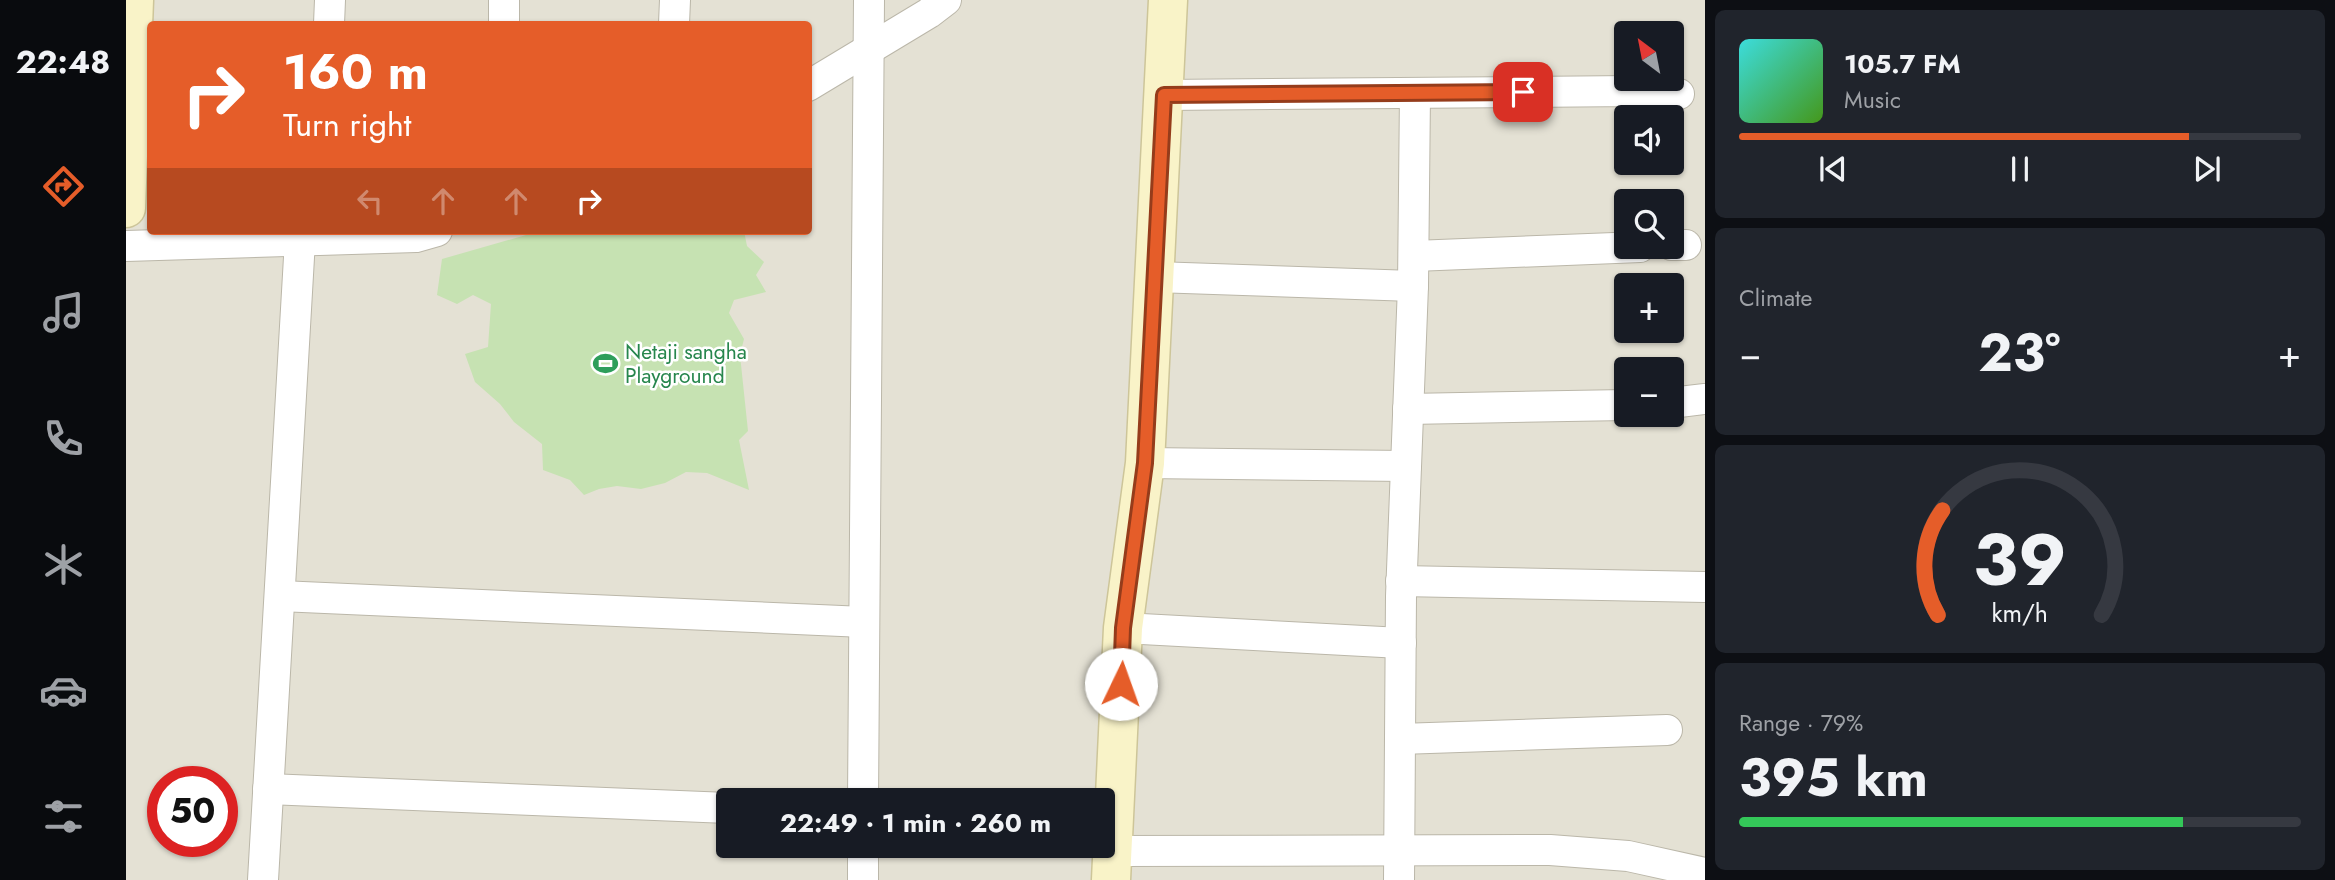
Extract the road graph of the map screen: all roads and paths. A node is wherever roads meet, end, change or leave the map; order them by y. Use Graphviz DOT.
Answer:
graph roads {
  1 [pos="134,0"];
  2 [pos="330,0"];
  3 [pos="505,0"];
  4 [pos="675,0"];
  5 [pos="869,0"];
  6 [pos="946,0"];
  7 [pos="1168,0"];
  8 [pos="329,21"];
  9 [pos="504,21"];
  10 [pos="674,21"];
  11 [pos="867,50"];
  12 [pos="129,52"];
  13 [pos="812,84"];
  14 [pos="1415,93"];
  15 [pos="1679,94"];
  16 [pos="1164,95"];
  17 [pos="126,208"];
  18 [pos="423,235"];
  19 [pos="316,237"];
  20 [pos="126,246"];
  21 [pos="1614,248"];
  22 [pos="1414,256"];
  23 [pos="1155,277"];
  24 [pos="1413,286"];
  25 [pos="1705,399"];
  26 [pos="1684,401"];
  27 [pos="1614,405"];
  28 [pos="1408,409"];
  29 [pos="1145,463"];
  30 [pos="1406,466"];
  31 [pos="1401,581"];
  32 [pos="1705,587"];
  33 [pos="280,596"];
  34 [pos="864,622"];
  35 [pos="1123,628"];
  36 [pos="1401,643"];
  37 [pos="1667,730"];
  38 [pos="1400,738"];
  39 [pos="863,788"];
  40 [pos="268,789"];
  41 [pos="716,808"];
  42 [pos="863,858"];
  43 [pos="1112,866"];
  44 [pos="1399,866"];
  45 [pos="1705,873"];
  46 [pos="263,880"];
  47 [pos="863,880"];
  1 -- 12 [label="main road"];
  2 -- 8 [label="street"];
  3 -- 9 [label="street"];
  4 -- 10 [label="street"];
  5 -- 11 [label="street"];
  6 -- 11 [label="street"];
  7 -- 16 [label="main road"];
  11 -- 13 [label="street"];
  11 -- 34 [label="street"];
  12 -- 17 [label="main road"];
  14 -- 15 [label="street"];
  14 -- 16 [label="street"];
  14 -- 22 [label="street"];
  16 -- 23 [label="main road"];
  18 -- 19 [label="street"];
  19 -- 20 [label="street"];
  19 -- 33 [label="street"];
  21 -- 22 [label="street"];
  22 -- 24 [label="street"];
  23 -- 24 [label="street"];
  23 -- 29 [label="main road"];
  24 -- 28 [label="street"];
  25 -- 26 [label="street"];
  27 -- 28 [label="street"];
  28 -- 30 [label="street"];
  29 -- 30 [label="street"];
  29 -- 35 [label="main road"];
  30 -- 31 [label="street"];
  31 -- 32 [label="street"];
  31 -- 36 [label="street"];
  33 -- 34 [label="street"];
  33 -- 40 [label="street"];
  34 -- 39 [label="street"];
  35 -- 36 [label="street"];
  35 -- 43 [label="main road"];
  36 -- 38 [label="street"];
  37 -- 38 [label="street"];
  38 -- 44 [label="street"];
  40 -- 41 [label="street"];
  40 -- 46 [label="street"];
  42 -- 47 [label="street"];
  43 -- 44 [label="street"];
  44 -- 45 [label="street"];
}
